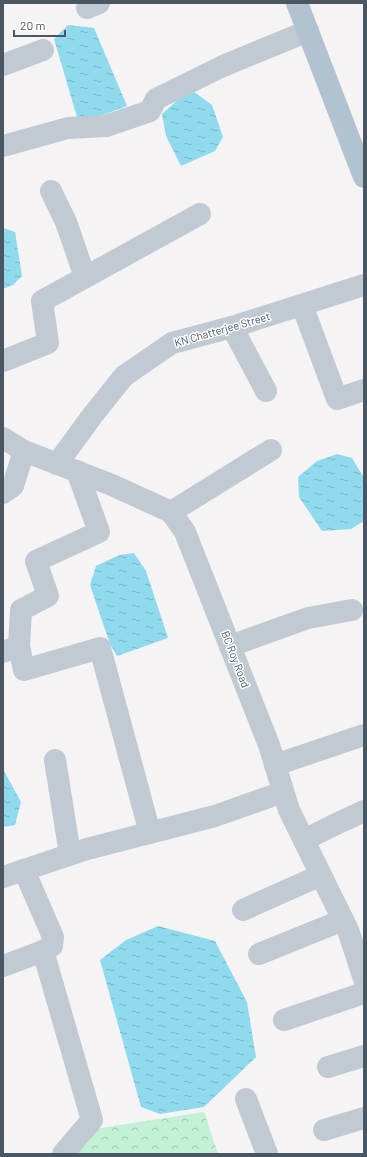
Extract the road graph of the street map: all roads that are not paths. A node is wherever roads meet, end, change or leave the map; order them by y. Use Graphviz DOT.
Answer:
graph roads {
  1 [pos="297,3"];
  2 [pos="308,31"];
  3 [pos="44,50"];
  4 [pos="3,65"];
  5 [pos="3,146"];
  6 [pos="364,177"];
  7 [pos="52,191"];
  8 [pos="200,214"];
  9 [pos="85,277"];
  10 [pos="364,285"];
  11 [pos="302,305"];
  12 [pos="232,328"];
  13 [pos="3,361"];
  14 [pos="364,390"];
  15 [pos="266,391"];
  16 [pos="3,438"];
  17 [pos="271,450"];
  18 [pos="24,452"];
  19 [pos="67,468"];
  20 [pos="3,493"];
  21 [pos="171,512"];
  22 [pos="352,610"];
  23 [pos="230,646"];
  24 [pos="11,649"];
  25 [pos="364,735"];
  26 [pos="55,760"];
  27 [pos="275,765"];
  28 [pos="283,792"];
  29 [pos="364,811"];
  30 [pos="150,833"];
  31 [pos="304,840"];
  32 [pos="70,854"];
  33 [pos="24,870"];
  34 [pos="321,875"];
  35 [pos="3,877"];
  36 [pos="242,910"];
  37 [pos="343,920"];
  38 [pos="43,951"];
  39 [pos="258,954"];
  40 [pos="3,966"];
  41 [pos="364,979"];
  42 [pos="364,993"];
  43 [pos="284,1020"];
  44 [pos="364,1056"];
  45 [pos="328,1067"];
  46 [pos="246,1099"];
  47 [pos="364,1118"];
  48 [pos="324,1130"];
  49 [pos="62,1154"];
  50 [pos="267,1154"];
  1 -- 2 [label="main road"];
  2 -- 5 [label="street"];
  2 -- 6 [label="main road"];
  3 -- 4 [label="street"];
  7 -- 9 [label="street"];
  8 -- 9 [label="street"];
  9 -- 13 [label="street"];
  10 -- 11 [label="street, KN Chatterjee Street"];
  11 -- 12 [label="street, KN Chatterjee Street"];
  11 -- 14 [label="street"];
  12 -- 15 [label="street"];
  12 -- 19 [label="street, KN Chatterjee Street"];
  16 -- 18 [label="street"];
  17 -- 21 [label="street"];
  18 -- 19 [label="street"];
  18 -- 20 [label="street"];
  19 -- 21 [label="street"];
  19 -- 24 [label="street"];
  21 -- 23 [label="street, BC Roy Road"];
  22 -- 23 [label="street"];
  23 -- 27 [label="street, BC Roy Road"];
  24 -- 30 [label="street"];
  25 -- 27 [label="street"];
  26 -- 32 [label="street"];
  27 -- 28 [label="street, BC Roy Road"];
  28 -- 30 [label="street"];
  28 -- 31 [label="street, BC Roy Road"];
  29 -- 31 [label="street"];
  30 -- 32 [label="street"];
  31 -- 34 [label="street, BC Roy Road"];
  32 -- 33 [label="street"];
  33 -- 35 [label="street"];
  33 -- 38 [label="street"];
  34 -- 36 [label="street"];
  34 -- 37 [label="street, BC Roy Road"];
  37 -- 39 [label="street"];
  37 -- 41 [label="street, BC Roy Road"];
  38 -- 40 [label="street"];
  38 -- 49 [label="street"];
  42 -- 43 [label="street"];
  44 -- 45 [label="street"];
  46 -- 50 [label="street"];
  47 -- 48 [label="street"];
}
